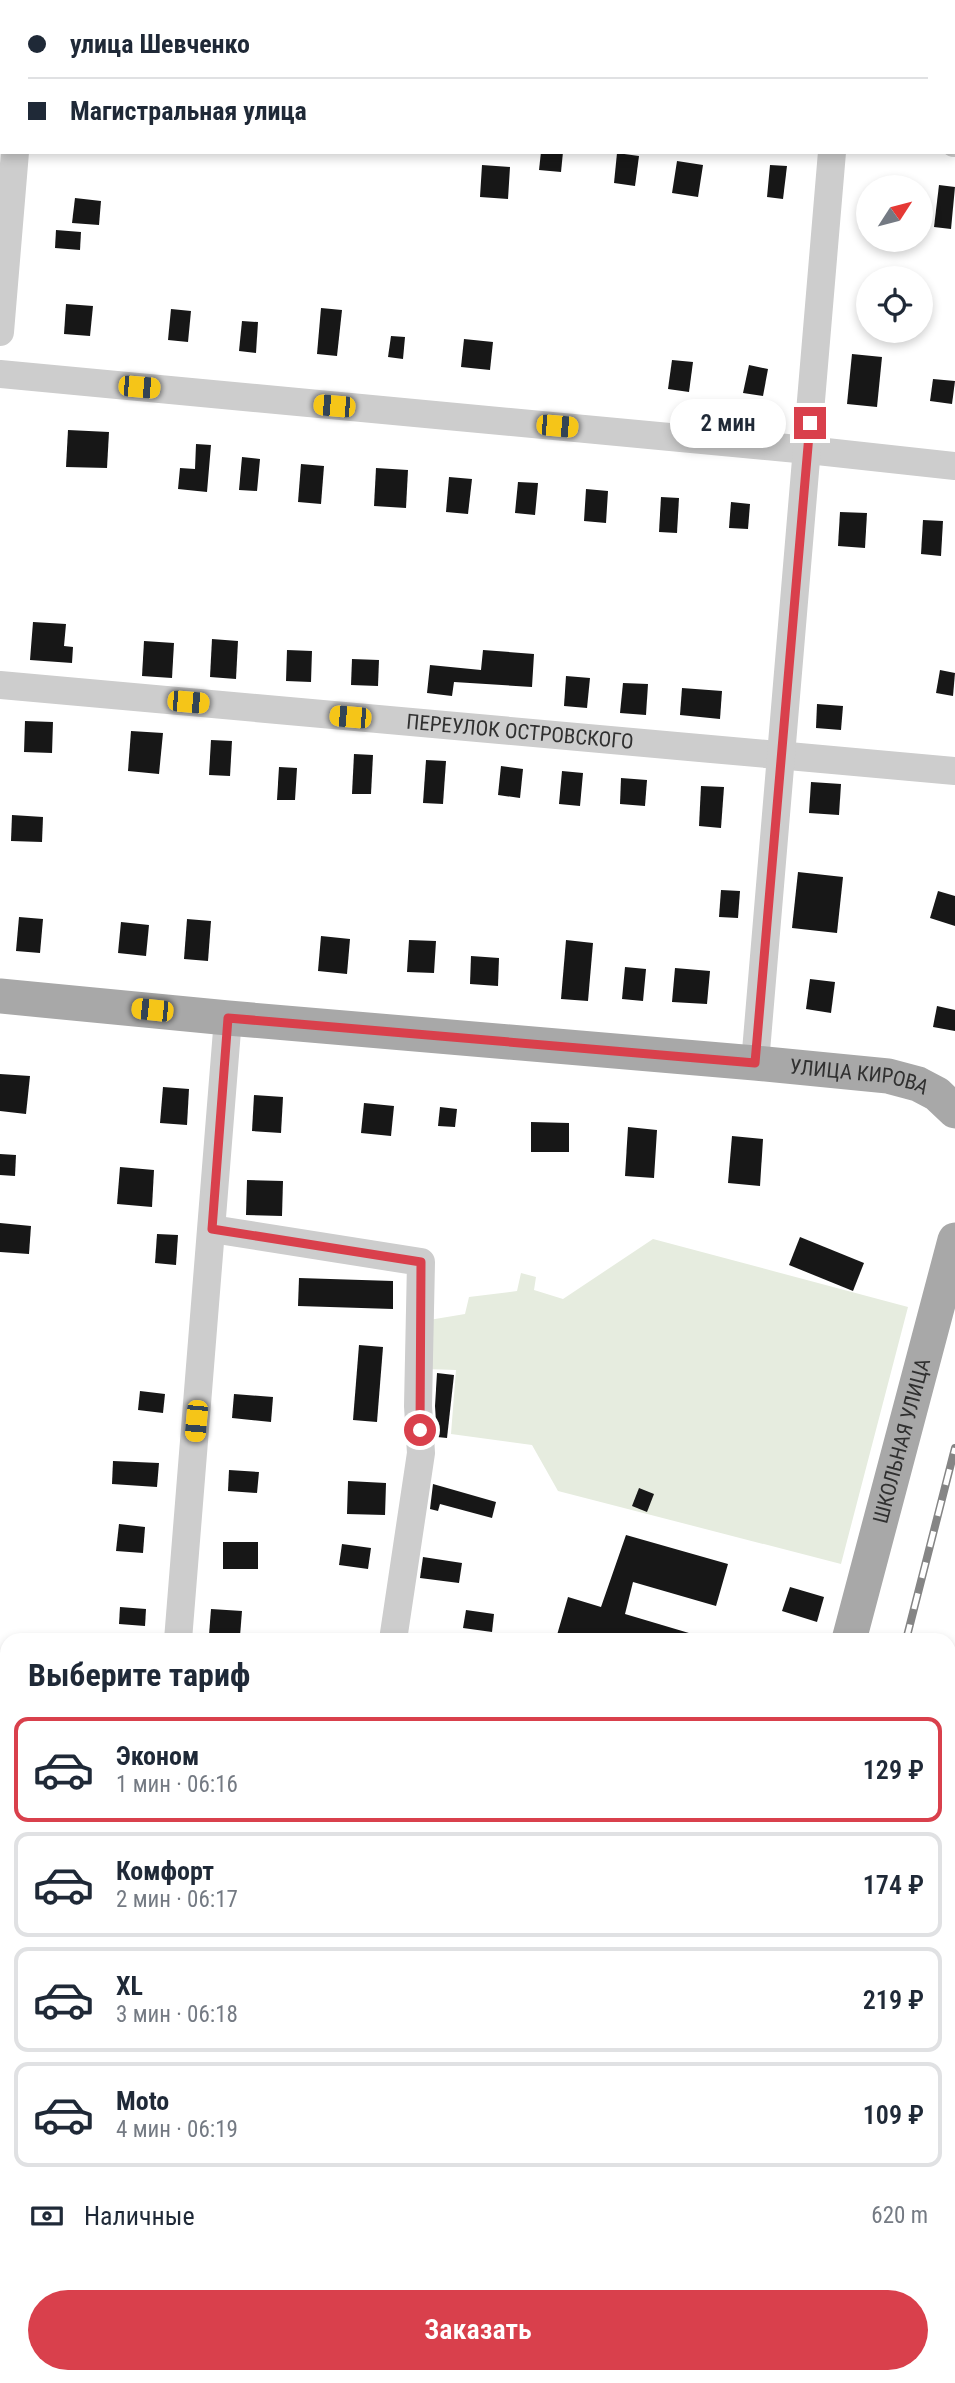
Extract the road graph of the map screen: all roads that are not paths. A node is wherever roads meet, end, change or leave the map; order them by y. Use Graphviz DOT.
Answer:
graph roads {
  1 [pos="15,154"];
  2 [pos="832,154"];
  3 [pos="0,332"];
  4 [pos="0,374"];
  5 [pos="808,450"];
  6 [pos="955,466"];
  7 [pos="0,685"];
  8 [pos="781,756"];
  9 [pos="955,771"];
  10 [pos="0,996"];
  11 [pos="228,1018"];
  12 [pos="755,1063"];
  13 [pos="955,1111"];
  14 [pos="212,1229"];
  15 [pos="955,1240"];
  16 [pos="179,1633"];
  17 [pos="394,1633"];
  18 [pos="851,1633"];
  1 -- 3 [label="street"];
  2 -- 5 [label="street"];
  4 -- 5 [label="street"];
  5 -- 6 [label="street"];
  5 -- 8 [label="street"];
  7 -- 8 [label="street, ПЕРЕУЛОК ОСТРОВСКОГО"];
  8 -- 9 [label="street, ПЕРЕУЛОК ОСТРОВСКОГО"];
  8 -- 12 [label="street"];
  10 -- 11 [label="main road, УЛИЦА КИРОВА"];
  11 -- 12 [label="main road, УЛИЦА КИРОВА"];
  11 -- 14 [label="street"];
  12 -- 13 [label="main road, УЛИЦА КИРОВА"];
  14 -- 16 [label="street"];
  14 -- 17 [label="street"];
  15 -- 18 [label="main road, ШКОЛЬНАЯ УЛИЦА"];
}
